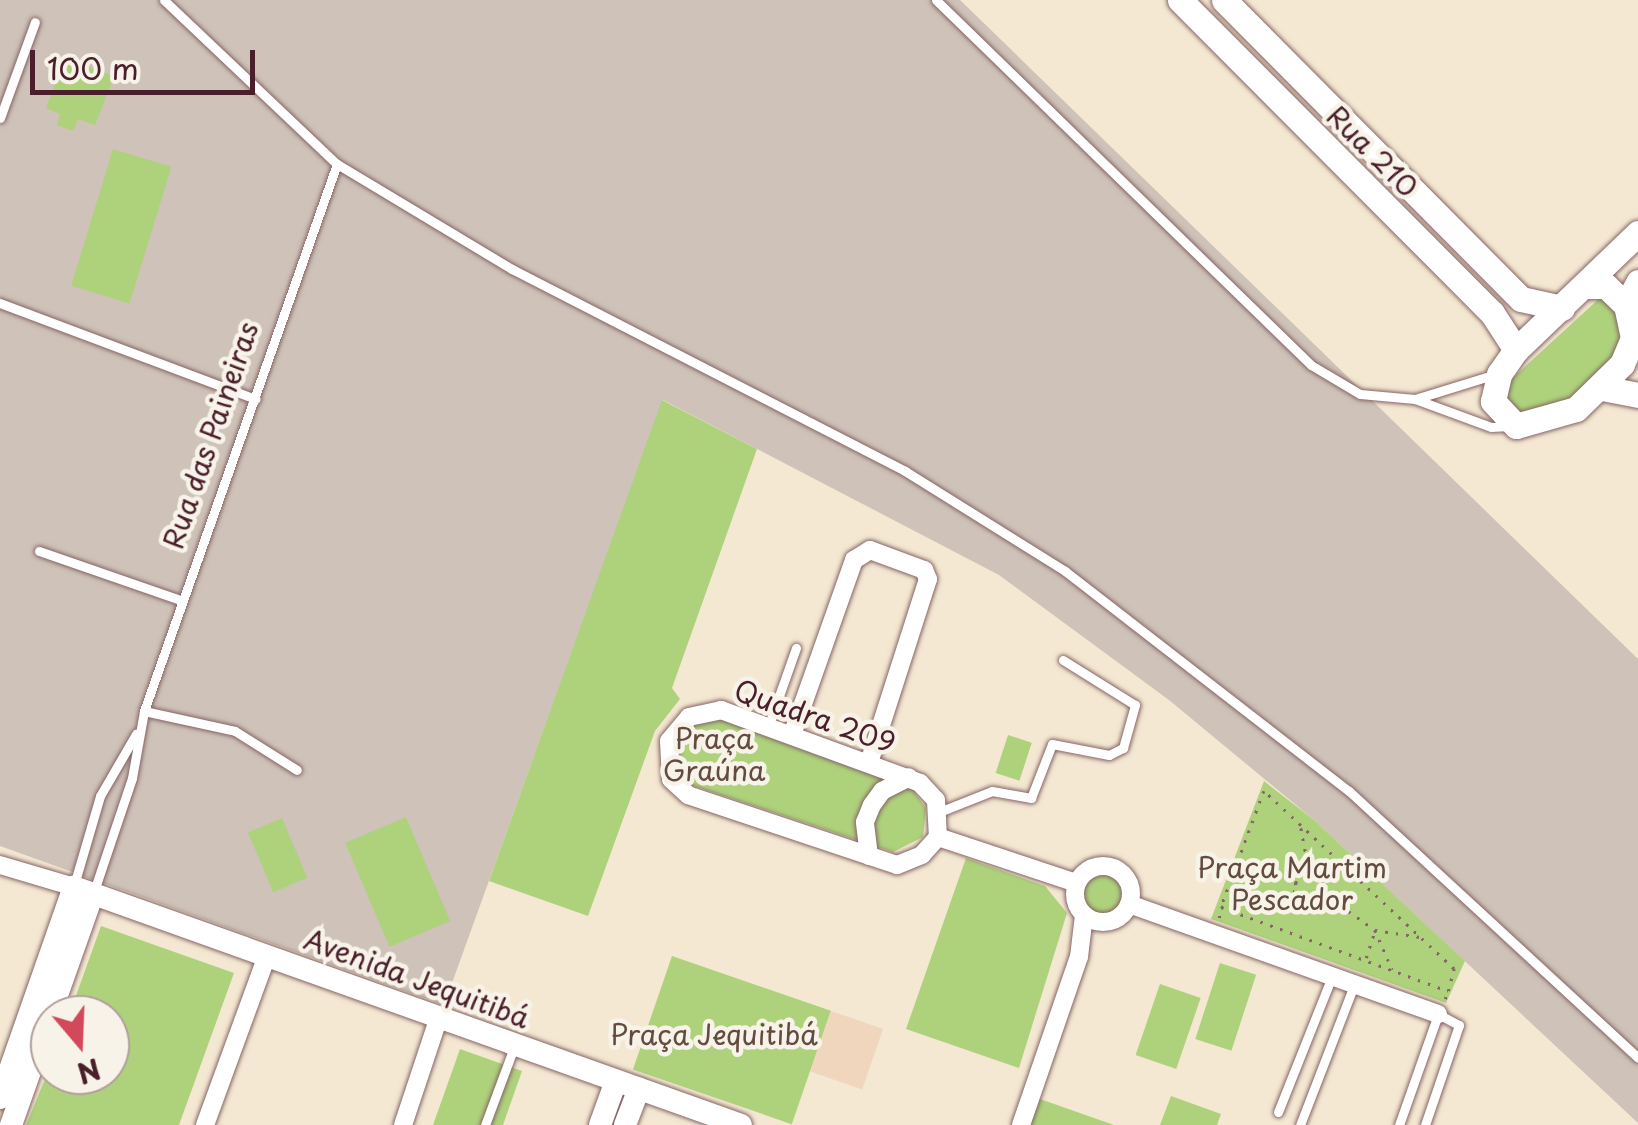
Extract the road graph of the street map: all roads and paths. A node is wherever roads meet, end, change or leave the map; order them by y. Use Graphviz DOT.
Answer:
graph roads {
  1 [pos="164,0"];
  2 [pos="936,0"];
  3 [pos="1180,0"];
  4 [pos="1224,0"];
  5 [pos="35,22"];
  6 [pos="0,118"];
  7 [pos="336,164"];
  8 [pos="1638,233"];
  9 [pos="1585,286"];
  10 [pos="1632,294"];
  11 [pos="0,303"];
  12 [pos="1562,308"];
  13 [pos="1636,341"];
  14 [pos="1516,350"];
  15 [pos="1499,374"];
  16 [pos="1602,388"];
  17 [pos="1638,395"];
  18 [pos="256,399"];
  19 [pos="1415,399"];
  20 [pos="1516,426"];
  21 [pos="40,550"];
  22 [pos="183,601"];
  23 [pos="796,648"];
  24 [pos="1063,660"];
  25 [pos="144,711"];
  26 [pos="140,727"];
  27 [pos="768,727"];
  28 [pos="792,735"];
  29 [pos="869,763"];
  30 [pos="297,770"];
  31 [pos="909,778"];
  32 [pos="939,812"];
  33 [pos="1301,826"];
  34 [pos="938,836"];
  35 [pos="869,856"];
  36 [pos="0,866"];
  37 [pos="1310,870"];
  38 [pos="1076,884"];
  39 [pos="84,890"];
  40 [pos="1296,890"];
  41 [pos="1322,892"];
  42 [pos="1130,904"];
  43 [pos="1221,907"];
  44 [pos="1084,916"];
  45 [pos="1110,922"];
  46 [pos="1375,930"];
  47 [pos="1215,934"];
  48 [pos="1422,937"];
  49 [pos="267,956"];
  50 [pos="1079,957"];
  51 [pos="1366,958"];
  52 [pos="1392,969"];
  53 [pos="1332,976"];
  54 [pos="1354,985"];
  55 [pos="1448,992"];
  56 [pos="1438,1014"];
  57 [pos="439,1017"];
  58 [pos="515,1044"];
  59 [pos="1638,1058"];
  60 [pos="628,1085"];
  61 [pos="0,1098"];
  62 [pos="1278,1112"];
  63 [pos="1026,1124"];
  64 [pos="11,1125"];
  65 [pos="206,1125"];
  66 [pos="403,1125"];
  67 [pos="485,1125"];
  68 [pos="600,1125"];
  69 [pos="625,1125"];
  70 [pos="741,1125"];
  71 [pos="1300,1125"];
  72 [pos="1398,1125"];
  73 [pos="1425,1125"];
  1 -- 7 [label="lane"];
  2 -- 19 [label="lane"];
  3 -- 14 [label="main road, Rua 210"];
  4 -- 12 [label="main road, Rua 210"];
  5 -- 6 [label="lane"];
  7 -- 18 [label="lane, Rua das Paineiras"];
  7 -- 59 [label="lane"];
  8 -- 9 [label="main road"];
  9 -- 10 [label="main road"];
  9 -- 12 [label="main road"];
  10 -- 13 [label="main road"];
  11 -- 18 [label="lane"];
  12 -- 14 [label="main road"];
  13 -- 16 [label="main road"];
  14 -- 15 [label="main road"];
  15 -- 19 [label="lane"];
  15 -- 20 [label="main road"];
  16 -- 17 [label="main road"];
  16 -- 20 [label="main road"];
  18 -- 22 [label="lane, Rua das Paineiras"];
  19 -- 20 [label="lane"];
  21 -- 22 [label="lane"];
  22 -- 25 [label="lane, Rua das Paineiras"];
  23 -- 27 [label="lane"];
  24 -- 32 [label="lane"];
  25 -- 26 [label="lane, Rua das Paineiras"];
  25 -- 30 [label="lane"];
  26 -- 39 [label="lane, Rua das Paineiras"];
  26 -- 39 [label="lane, Rua das Paineiras"];
  27 -- 28 [label="street, Quadra 209"];
  27 -- 35 [label="street, Quadra 209"];
  28 -- 29 [label="street, Quadra 209"];
  28 -- 29 [label="street"];
  29 -- 31 [label="street, Quadra 209"];
  31 -- 32 [label="street, Quadra 209"];
  31 -- 35 [label="street, Quadra 209"];
  32 -- 34 [label="street"];
  33 -- 37 [label="path"];
  33 -- 43 [label="path"];
  33 -- 48 [label="path"];
  34 -- 35 [label="street, Quadra 209"];
  34 -- 38 [label="street"];
  36 -- 39 [label="street"];
  37 -- 40 [label="path"];
  37 -- 41 [label="path"];
  38 -- 42 [label="street"];
  38 -- 44 [label="street"];
  39 -- 49 [label="street, Avenida Jequitibá"];
  39 -- 61 [label="street, Rua das Paineiras"];
  39 -- 64 [label="street, Rua das Paineiras"];
  40 -- 41 [label="path"];
  40 -- 43 [label="path"];
  41 -- 46 [label="path"];
  42 -- 45 [label="street"];
  42 -- 47 [label="street"];
  43 -- 47 [label="path"];
  43 -- 51 [label="path"];
  44 -- 45 [label="street"];
  44 -- 50 [label="street"];
  45 -- 50 [label="street"];
  46 -- 48 [label="path"];
  46 -- 51 [label="path"];
  46 -- 52 [label="path"];
  47 -- 53 [label="street"];
  48 -- 55 [label="path"];
  49 -- 57 [label="street, Avenida Jequitibá"];
  49 -- 65 [label="street"];
  50 -- 63 [label="street"];
  51 -- 52 [label="path"];
  52 -- 55 [label="path"];
  53 -- 54 [label="street"];
  53 -- 62 [label="lane"];
  54 -- 56 [label="street"];
  54 -- 71 [label="lane"];
  55 -- 56 [label="path"];
  56 -- 72 [label="lane"];
  56 -- 73 [label="lane"];
  57 -- 58 [label="street, Avenida Jequitibá"];
  57 -- 66 [label="street"];
  58 -- 60 [label="street, Avenida Jequitibá"];
  58 -- 67 [label="lane"];
  60 -- 68 [label="street"];
  60 -- 69 [label="street"];
  60 -- 70 [label="street, Avenida Jequitibá"];
}
